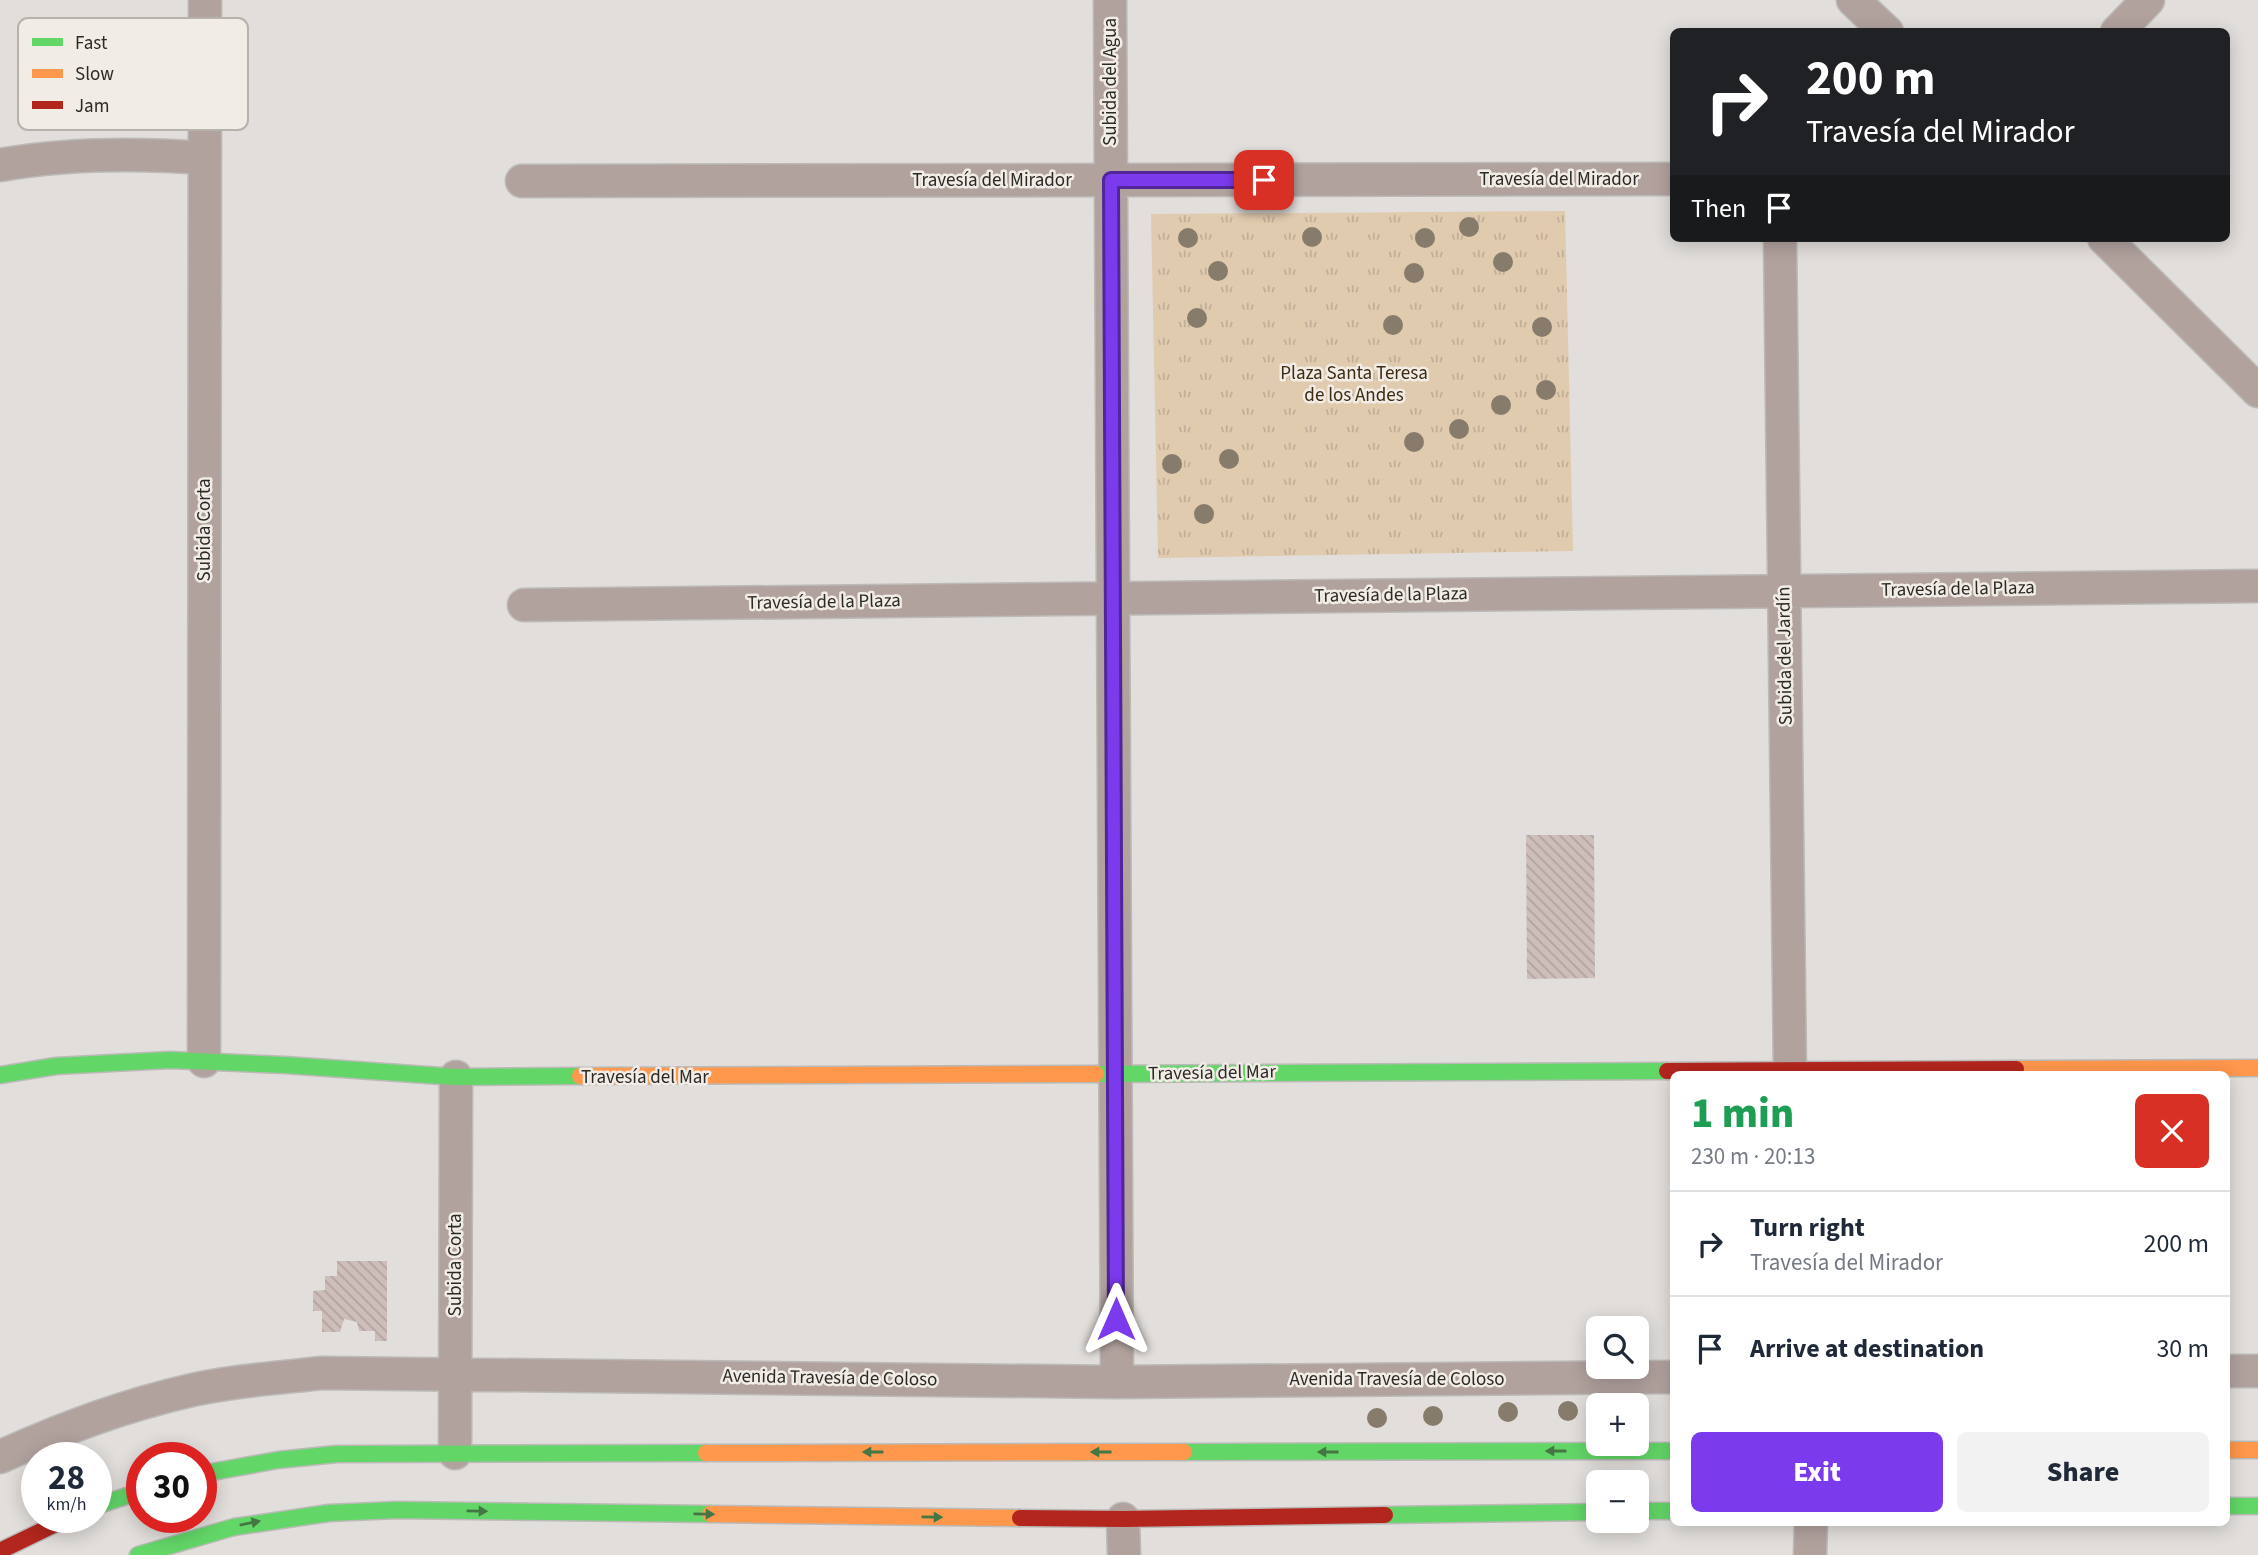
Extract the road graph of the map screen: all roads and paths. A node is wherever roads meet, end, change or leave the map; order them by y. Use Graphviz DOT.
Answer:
graph roads {
  1 [pos="205,0"];
  2 [pos="1110,0"];
  3 [pos="1853,0"];
  4 [pos="2148,0"];
  5 [pos="205,18"];
  6 [pos="1883,28"];
  7 [pos="2120,28"];
  8 [pos="205,130"];
  9 [pos="205,158"];
  10 [pos="0,165"];
  11 [pos="1670,179"];
  12 [pos="1111,180"];
  13 [pos="522,181"];
  14 [pos="1780,242"];
  15 [pos="2108,242"];
  16 [pos="2258,391"];
  17 [pos="2258,586"];
  18 [pos="1784,591"];
  19 [pos="1113,598"];
  20 [pos="524,605"];
  21 [pos="204,1061"];
  22 [pos="2258,1068"];
  23 [pos="1790,1071"];
  24 [pos="1907,1071"];
  25 [pos="1670,1072"];
  26 [pos="1115,1074"];
  27 [pos="0,1075"];
  28 [pos="456,1077"];
  29 [pos="2230,1371"];
  30 [pos="2258,1371"];
  31 [pos="454,1373"];
  32 [pos="1670,1377"];
  33 [pos="1117,1382"];
  34 [pos="2230,1450"];
  35 [pos="2258,1450"];
  36 [pos="1670,1451"];
  37 [pos="455,1453"];
  38 [pos="0,1457"];
  39 [pos="217,1471"];
  40 [pos="2230,1506"];
  41 [pos="2258,1506"];
  42 [pos="1649,1511"];
  43 [pos="1670,1511"];
  44 [pos="1586,1512"];
  45 [pos="1123,1519"];
  46 [pos="1811,1526"];
  47 [pos="37,1533"];
  48 [pos="0,1551"];
  49 [pos="138,1555"];
  50 [pos="1124,1555"];
  51 [pos="1811,1555"];
  1 -- 5 [label="street, Subida Corta"];
  2 -- 12 [label="street, Subida del Agua"];
  3 -- 6 [label="street"];
  4 -- 7 [label="street"];
  8 -- 9 [label="street, Subida Corta"];
  9 -- 10 [label="street"];
  9 -- 21 [label="street, Subida Corta"];
  11 -- 12 [label="street, Travesía del Mirador"];
  12 -- 13 [label="street, Travesía del Mirador"];
  12 -- 19 [label="street, Subida del Agua"];
  14 -- 18 [label="street, Subida del Jardín"];
  15 -- 16 [label="street"];
  17 -- 18 [label="street, Travesía de la Plaza"];
  18 -- 19 [label="street, Travesía de la Plaza"];
  18 -- 23 [label="street, Subida del Jardín"];
  19 -- 20 [label="street, Travesía de la Plaza"];
  19 -- 26 [label="street, Subida del Agua"];
  21 -- 27 [label="main road, Travesía del Mar"];
  21 -- 28 [label="main road, Travesía del Mar"];
  22 -- 24 [label="main road, Travesía del Mar"];
  25 -- 26 [label="main road, Travesía del Mar"];
  26 -- 28 [label="main road, Travesía del Mar"];
  26 -- 33 [label="street, Subida del Agua"];
  28 -- 31 [label="street, Subida Corta"];
  29 -- 30 [label="street"];
  31 -- 33 [label="street, Avenida Travesía de Coloso"];
  31 -- 37 [label="street, Subida Corta"];
  31 -- 38 [label="street, Avenida Travesía de Coloso"];
  32 -- 33 [label="street, Avenida Travesía de Coloso"];
  34 -- 35 [label="main road"];
  36 -- 37 [label="main road, one-way"];
  37 -- 39 [label="main road"];
  40 -- 41 [label="main road"];
  42 -- 43 [label="main road"];
  44 -- 45 [label="main road"];
  49 -- 45 [label="main road, one-way"];
  45 -- 50 [label="street"];
  46 -- 51 [label="street"];
  47 -- 48 [label="main road"];
}
